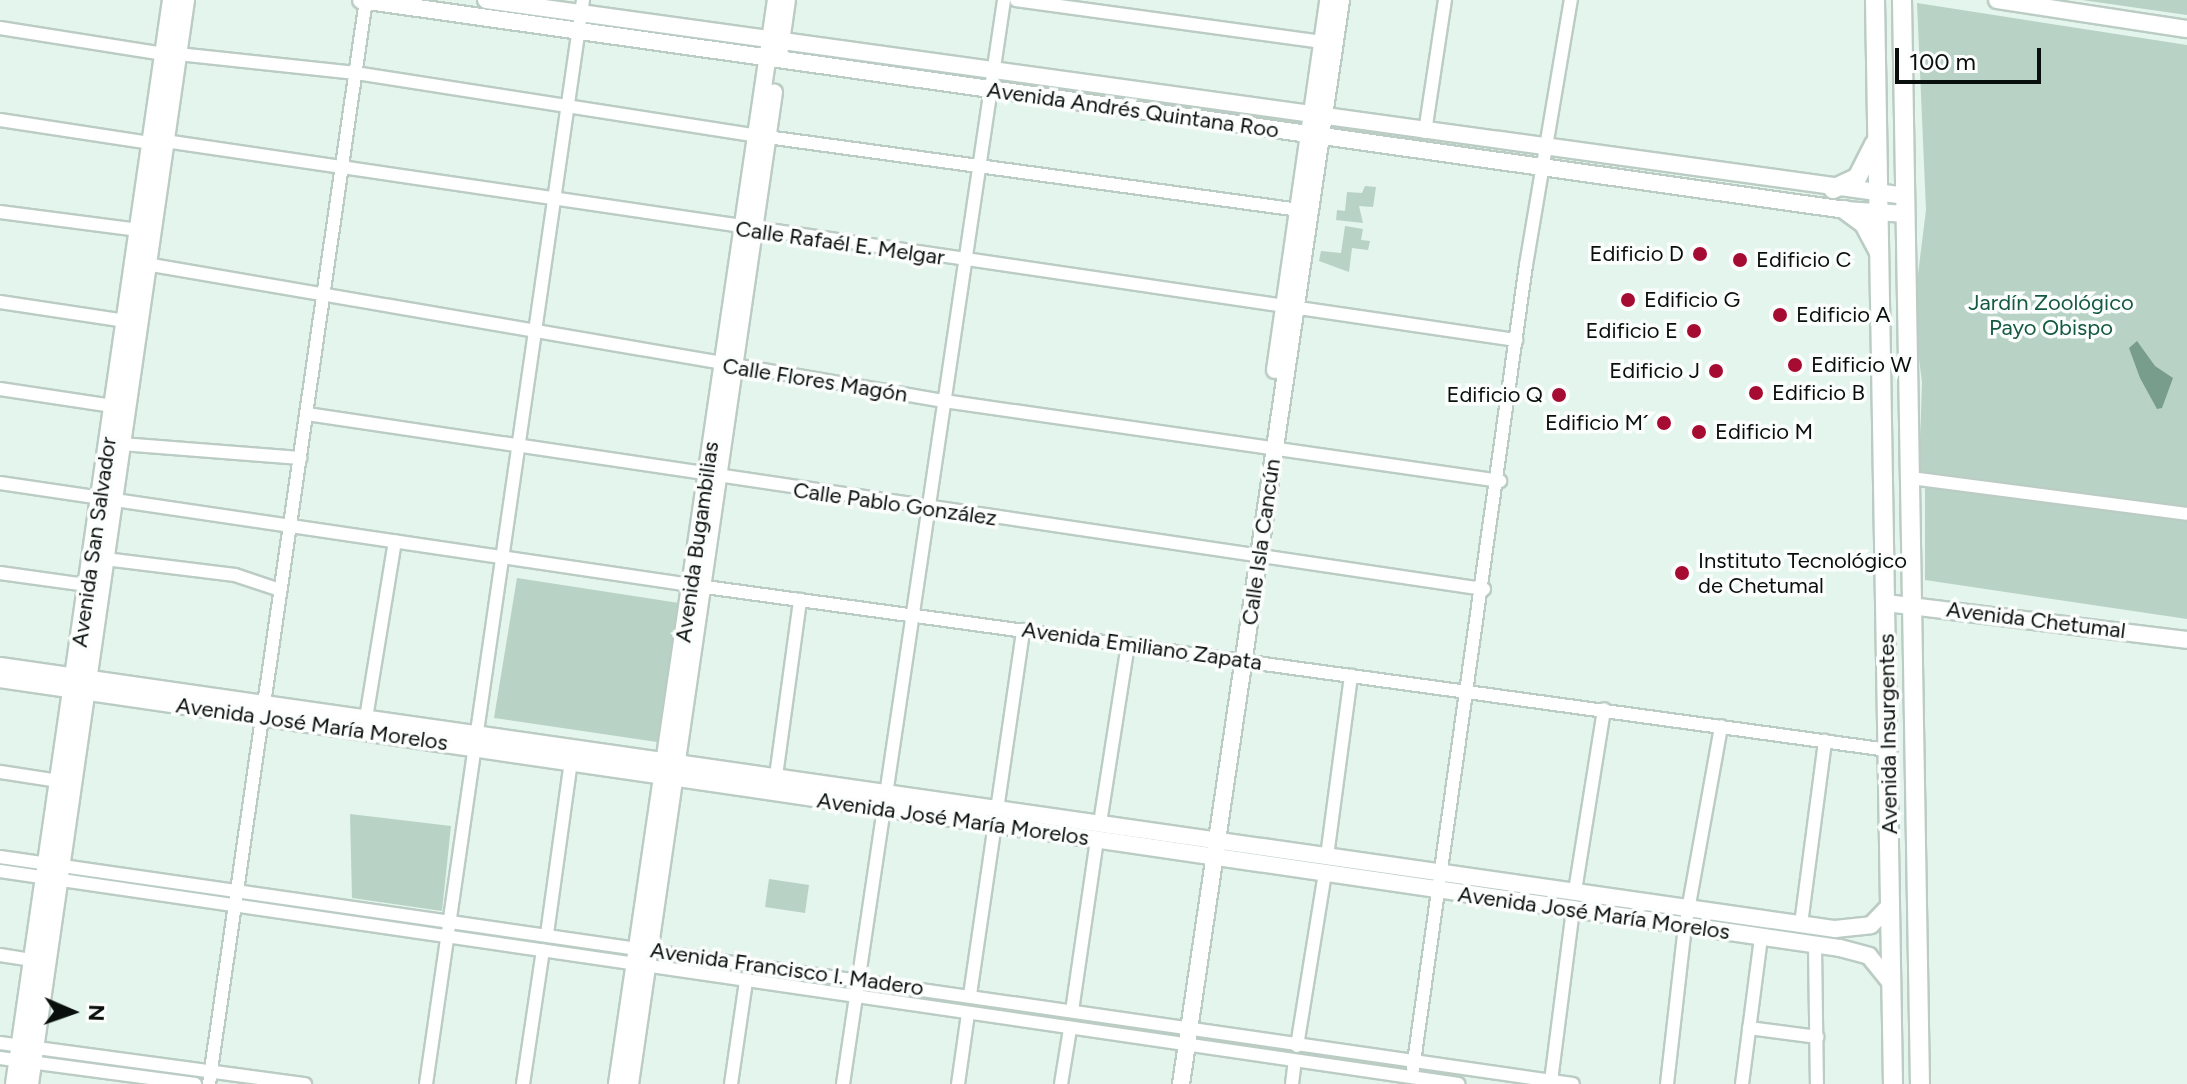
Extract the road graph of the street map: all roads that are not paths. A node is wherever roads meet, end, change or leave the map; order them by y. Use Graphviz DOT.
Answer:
graph roads {
  1 [pos="172,0"];
  2 [pos="185,0"];
  3 [pos="364,0"];
  4 [pos="486,0"];
  5 [pos="776,0"];
  6 [pos="787,0"];
  7 [pos="1004,0"];
  8 [pos="1016,0"];
  9 [pos="1328,0"];
  10 [pos="1341,0"];
  11 [pos="1445,0"];
  12 [pos="1571,0"];
  13 [pos="1875,0"];
  14 [pos="1902,0"];
  15 [pos="1997,0"];
  16 [pos="582,7"];
  17 [pos="0,28"];
  18 [pos="2187,29"];
  19 [pos="577,31"];
  20 [pos="776,41"];
  21 [pos="1328,43"];
  22 [pos="171,54"];
  23 [pos="773,58"];
  24 [pos="993,71"];
  25 [pos="356,73"];
  26 [pos="990,89"];
  27 [pos="567,107"];
  28 [pos="1318,117"];
  29 [pos="0,120"];
  30 [pos="1425,132"];
  31 [pos="1316,136"];
  32 [pos="762,137"];
  33 [pos="1877,138"];
  34 [pos="158,142"];
  35 [pos="1544,149"];
  36 [pos="980,165"];
  37 [pos="342,167"];
  38 [pos="1542,167"];
  39 [pos="1833,189"];
  40 [pos="556,201"];
  41 [pos="1878,204"];
  42 [pos="1906,205"];
  43 [pos="1299,210"];
  44 [pos="1845,210"];
  45 [pos="0,212"];
  46 [pos="139,230"];
  47 [pos="748,230"];
  48 [pos="967,262"];
  49 [pos="141,263"];
  50 [pos="1880,264"];
  51 [pos="1907,271"];
  52 [pos="324,292"];
  53 [pos="0,302"];
  54 [pos="1290,310"];
  55 [pos="132,322"];
  56 [pos="535,330"];
  57 [pos="1516,340"];
  58 [pos="728,366"];
  59 [pos="0,389"];
  60 [pos="944,401"];
  61 [pos="113,406"];
  62 [pos="307,414"];
  63 [pos="517,443"];
  64 [pos="121,444"];
  65 [pos="1269,450"];
  66 [pos="300,458"];
  67 [pos="712,476"];
  68 [pos="1911,478"];
  69 [pos="1500,481"];
  70 [pos="0,483"];
  71 [pos="107,499"];
  72 [pos="928,509"];
  73 [pos="2187,514"];
  74 [pos="290,525"];
  75 [pos="395,541"];
  76 [pos="1254,554"];
  77 [pos="501,555"];
  78 [pos="105,559"];
  79 [pos="0,573"];
  80 [pos="87,585"];
  81 [pos="696,585"];
  82 [pos="1484,589"];
  83 [pos="280,590"];
  84 [pos="800,600"];
  85 [pos="1886,603"];
  86 [pos="1913,604"];
  87 [pos="913,615"];
  88 [pos="1023,630"];
  89 [pos="2187,640"];
  90 [pos="1128,644"];
  91 [pos="1238,658"];
  92 [pos="0,666"];
  93 [pos="1351,676"];
  94 [pos="0,679"];
  95 [pos="80,683"];
  96 [pos="1470,691"];
  97 [pos="1914,708"];
  98 [pos="1604,709"];
  99 [pos="1887,709"];
  100 [pos="262,710"];
  101 [pos="366,718"];
  102 [pos="1721,726"];
  103 [pos="474,741"];
  104 [pos="1825,741"];
  105 [pos="1888,750"];
  106 [pos="571,762"];
  107 [pos="670,769"];
  108 [pos="0,772"];
  109 [pos="776,776"];
  110 [pos="59,781"];
  111 [pos="884,800"];
  112 [pos="996,817"];
  113 [pos="1100,823"];
  114 [pos="1916,833"];
  115 [pos="1890,834"];
  116 [pos="1212,839"];
  117 [pos="1097,840"];
  118 [pos="1327,856"];
  119 [pos="0,857"];
  120 [pos="1209,857"];
  121 [pos="0,871"];
  122 [pos="53,872"];
  123 [pos="1443,872"];
  124 [pos="1325,874"];
  125 [pos="1439,890"];
  126 [pos="1575,891"];
  127 [pos="237,892"];
  128 [pos="1891,904"];
  129 [pos="236,906"];
  130 [pos="1690,908"];
  131 [pos="1573,910"];
  132 [pos="447,920"];
  133 [pos="1801,924"];
  134 [pos="1685,927"];
  135 [pos="547,934"];
  136 [pos="446,935"];
  137 [pos="1761,938"];
  138 [pos="1815,946"];
  139 [pos="543,950"];
  140 [pos="0,955"];
  141 [pos="642,956"];
  142 [pos="33,960"];
  143 [pos="859,979"];
  144 [pos="746,981"];
  145 [pos="1892,984"];
  146 [pos="970,995"];
  147 [pos="857,996"];
  148 [pos="1072,1011"];
  149 [pos="968,1014"];
  150 [pos="1749,1028"];
  151 [pos="1070,1029"];
  152 [pos="1817,1037"];
  153 [pos="1182,1038"];
  154 [pos="0,1043"];
  155 [pos="1297,1046"];
  156 [pos="21,1055"];
  157 [pos="1295,1061"];
  158 [pos="1414,1062"];
  159 [pos="211,1070"];
  160 [pos="1411,1081"];
  161 [pos="1551,1081"];
  162 [pos="15,1084"];
  163 [pos="29,1084"];
  164 [pos="195,1084"];
  165 [pos="209,1084"];
  166 [pos="305,1084"];
  167 [pos="426,1084"];
  168 [pos="523,1084"];
  169 [pos="617,1084"];
  170 [pos="630,1084"];
  171 [pos="731,1084"];
  172 [pos="843,1084"];
  173 [pos="958,1084"];
  174 [pos="1061,1084"];
  175 [pos="1170,1084"];
  176 [pos="1181,1084"];
  177 [pos="1292,1084"];
  178 [pos="1459,1084"];
  179 [pos="1573,1084"];
  180 [pos="1667,1084"];
  181 [pos="1742,1084"];
  182 [pos="1817,1084"];
  183 [pos="1893,1084"];
  184 [pos="1920,1084"];
  1 -- 22 [label="main road, Avenida San Salvador"];
  2 -- 22 [label="main road, Avenida San Salvador"];
  3 -- 19 [label="street, Avenida Andrés Quintana Roo"];
  3 -- 25 [label="street"];
  4 -- 16 [label="street, Avenida Andrés Quintana Roo"];
  5 -- 20 [label="street, Avenida Bugambilias"];
  6 -- 20 [label="street, Avenida Bugambilias"];
  7 -- 24 [label="street"];
  8 -- 21 [label="street"];
  9 -- 21 [label="street, Calle Isla Cancún"];
  10 -- 21 [label="street, Calle Isla Cancún"];
  11 -- 30 [label="street"];
  12 -- 35 [label="street"];
  13 -- 33 [label="main road, Avenida Insurgentes"];
  14 -- 42 [label="main road, Avenida Insurgentes"];
  15 -- 18 [label="street"];
  16 -- 19 [label="street"];
  16 -- 20 [label="street, Avenida Andrés Quintana Roo"];
  17 -- 22 [label="street"];
  19 -- 23 [label="street, Avenida Andrés Quintana Roo"];
  19 -- 27 [label="street"];
  20 -- 23 [label="street, Avenida Bugambilias"];
  20 -- 24 [label="street, Avenida Andrés Quintana Roo"];
  21 -- 28 [label="street, Calle Isla Cancún"];
  22 -- 25 [label="street"];
  22 -- 34 [label="main road, Avenida San Salvador"];
  23 -- 26 [label="street, Avenida Andrés Quintana Roo"];
  23 -- 32 [label="street, Avenida Bugambilias"];
  24 -- 26 [label="street"];
  24 -- 28 [label="street, Avenida Andrés Quintana Roo"];
  25 -- 27 [label="street"];
  25 -- 37 [label="street"];
  26 -- 31 [label="street, Avenida Andrés Quintana Roo"];
  26 -- 36 [label="street"];
  27 -- 32 [label="street"];
  27 -- 40 [label="street"];
  28 -- 30 [label="street, Avenida Andrés Quintana Roo"];
  28 -- 31 [label="street, Calle Isla Cancún"];
  29 -- 34 [label="street, Calle Rafaél E. Melgar"];
  30 -- 35 [label="street, Avenida Andrés Quintana Roo"];
  31 -- 38 [label="street, Avenida Andrés Quintana Roo"];
  31 -- 43 [label="street, Calle Isla Cancún"];
  31 -- 54 [label="street, Calle Isla Cancún"];
  32 -- 36 [label="street"];
  32 -- 47 [label="street, Avenida Bugambilias"];
  33 -- 39 [label="main road"];
  33 -- 41 [label="main road, Avenida Insurgentes"];
  34 -- 37 [label="street, Calle Rafaél E. Melgar"];
  34 -- 46 [label="main road, Avenida San Salvador"];
  34 -- 49 [label="main road, Avenida San Salvador"];
  35 -- 38 [label="street"];
  35 -- 39 [label="street, Avenida Andrés Quintana Roo"];
  36 -- 43 [label="street"];
  36 -- 48 [label="street"];
  37 -- 40 [label="street, Calle Rafaél E. Melgar"];
  37 -- 52 [label="street"];
  38 -- 44 [label="street, Avenida Andrés Quintana Roo"];
  38 -- 57 [label="street"];
  39 -- 41 [label="street, Avenida Andrés Quintana Roo"];
  40 -- 47 [label="street, Calle Rafaél E. Melgar"];
  40 -- 56 [label="street"];
  41 -- 42 [label="street, Avenida Andrés Quintana Roo"];
  41 -- 44 [label="street, Avenida Andrés Quintana Roo"];
  41 -- 50 [label="main road, Avenida Insurgentes"];
  42 -- 51 [label="main road, Avenida Insurgentes"];
  43 -- 54 [label="street, Calle Isla Cancún"];
  44 -- 50 [label="main road"];
  45 -- 46 [label="street"];
  46 -- 49 [label="main road, Avenida San Salvador"];
  47 -- 48 [label="street, Calle Rafaél E. Melgar"];
  47 -- 58 [label="street, Avenida Bugambilias"];
  48 -- 54 [label="street, Calle Rafaél E. Melgar"];
  48 -- 60 [label="street"];
  49 -- 52 [label="street, Calle Flores Magón"];
  49 -- 55 [label="main road, Avenida San Salvador"];
  50 -- 51 [label="main road"];
  50 -- 85 [label="main road, Avenida Insurgentes"];
  51 -- 68 [label="main road, Avenida Insurgentes"];
  52 -- 56 [label="street, Calle Flores Magón"];
  52 -- 62 [label="street"];
  53 -- 55 [label="street"];
  54 -- 57 [label="street, Calle Rafaél E. Melgar"];
  54 -- 65 [label="street, Calle Isla Cancún"];
  55 -- 61 [label="main road, Avenida San Salvador"];
  55 -- 64 [label="main road, Avenida San Salvador"];
  56 -- 58 [label="street, Calle Flores Magón"];
  56 -- 63 [label="street"];
  57 -- 69 [label="street"];
  58 -- 60 [label="street, Calle Flores Magón"];
  58 -- 67 [label="street, Avenida Bugambilias"];
  59 -- 61 [label="street"];
  60 -- 65 [label="street, Calle Flores Magón"];
  60 -- 72 [label="street"];
  61 -- 71 [label="main road, Avenida San Salvador"];
  62 -- 63 [label="street, Calle Pablo González"];
  62 -- 66 [label="street"];
  63 -- 67 [label="street, Calle Pablo González"];
  63 -- 77 [label="street"];
  64 -- 66 [label="street"];
  64 -- 71 [label="main road, Avenida San Salvador"];
  65 -- 69 [label="street, Calle Flores Magón"];
  65 -- 76 [label="street, Calle Isla Cancún"];
  66 -- 74 [label="street"];
  67 -- 72 [label="street, Calle Pablo González"];
  67 -- 81 [label="street, Avenida Bugambilias"];
  68 -- 73 [label="street"];
  68 -- 86 [label="main road, Avenida Insurgentes"];
  69 -- 82 [label="street"];
  70 -- 71 [label="street, Avenida Emiliano Zapata"];
  71 -- 74 [label="street, Avenida Emiliano Zapata"];
  71 -- 78 [label="main road, Avenida San Salvador"];
  71 -- 80 [label="main road, Avenida San Salvador"];
  72 -- 76 [label="street, Calle Pablo González"];
  72 -- 87 [label="street"];
  74 -- 75 [label="street, Avenida Emiliano Zapata"];
  74 -- 83 [label="street"];
  75 -- 77 [label="street, Avenida Emiliano Zapata"];
  75 -- 101 [label="street"];
  76 -- 82 [label="street, Calle Pablo González"];
  76 -- 91 [label="street, Calle Isla Cancún"];
  77 -- 81 [label="street, Avenida Emiliano Zapata"];
  77 -- 103 [label="street"];
  78 -- 83 [label="street"];
  78 -- 95 [label="main road, Avenida San Salvador"];
  79 -- 80 [label="street"];
  80 -- 95 [label="main road, Avenida San Salvador"];
  81 -- 84 [label="street, Avenida Emiliano Zapata"];
  81 -- 107 [label="street, Avenida Bugambilias"];
  82 -- 96 [label="street"];
  83 -- 100 [label="street"];
  84 -- 87 [label="street, Avenida Emiliano Zapata"];
  84 -- 109 [label="street"];
  85 -- 86 [label="street, Avenida Chetumal"];
  85 -- 99 [label="main road, Avenida Insurgentes"];
  86 -- 89 [label="street, Avenida Chetumal"];
  86 -- 97 [label="main road, Avenida Insurgentes"];
  87 -- 88 [label="street, Avenida Emiliano Zapata"];
  87 -- 111 [label="street"];
  88 -- 90 [label="street, Avenida Emiliano Zapata"];
  88 -- 112 [label="street"];
  90 -- 91 [label="street, Avenida Emiliano Zapata"];
  90 -- 113 [label="street"];
  91 -- 93 [label="street, Avenida Emiliano Zapata"];
  91 -- 116 [label="street, Calle Isla Cancún"];
  92 -- 95 [label="street, Avenida José María Morelos"];
  93 -- 96 [label="street, Avenida Emiliano Zapata"];
  93 -- 118 [label="street"];
  94 -- 95 [label="street, Avenida José María Morelos"];
  95 -- 100 [label="street, Avenida José María Morelos"];
  95 -- 110 [label="main road, Avenida San Salvador"];
  95 -- 122 [label="main road, Avenida San Salvador"];
  96 -- 98 [label="street, Avenida Emiliano Zapata"];
  96 -- 123 [label="street"];
  97 -- 99 [label="main road"];
  97 -- 114 [label="main road, Avenida Insurgentes"];
  98 -- 102 [label="street, Avenida Emiliano Zapata"];
  98 -- 126 [label="street"];
  99 -- 105 [label="main road, Avenida Insurgentes"];
  100 -- 101 [label="street, Avenida José María Morelos"];
  100 -- 103 [label="street, Avenida José María Morelos"];
  100 -- 127 [label="street"];
  101 -- 103 [label="street, Avenida José María Morelos"];
  102 -- 104 [label="street, Avenida Emiliano Zapata"];
  102 -- 130 [label="street"];
  103 -- 106 [label="street, Avenida José María Morelos"];
  103 -- 107 [label="street, Avenida José María Morelos"];
  103 -- 132 [label="street"];
  104 -- 105 [label="street, Avenida Emiliano Zapata"];
  104 -- 133 [label="street"];
  105 -- 115 [label="main road, Avenida Insurgentes"];
  106 -- 107 [label="street, Avenida José María Morelos"];
  106 -- 135 [label="street"];
  107 -- 109 [label="street, Avenida José María Morelos"];
  107 -- 111 [label="street, Avenida José María Morelos"];
  107 -- 141 [label="street, Avenida Bugambilias"];
  108 -- 110 [label="street"];
  109 -- 111 [label="street, Avenida José María Morelos"];
  110 -- 122 [label="main road, Avenida San Salvador"];
  111 -- 112 [label="street, Avenida José María Morelos"];
  111 -- 143 [label="street"];
  112 -- 113 [label="street, Avenida José María Morelos"];
  112 -- 117 [label="street, Avenida José María Morelos"];
  112 -- 146 [label="street"];
  113 -- 116 [label="street, Avenida José María Morelos"];
  114 -- 115 [label="main road"];
  114 -- 184 [label="main road, Avenida Insurgentes"];
  115 -- 128 [label="main road, Avenida Insurgentes"];
  116 -- 118 [label="street, Avenida José María Morelos"];
  116 -- 120 [label="street, Calle Isla Cancún"];
  117 -- 120 [label="street, Avenida José María Morelos"];
  117 -- 148 [label="street"];
  118 -- 123 [label="street, Avenida José María Morelos"];
  119 -- 122 [label="street, Avenida Francisco I. Madero"];
  120 -- 124 [label="street, Avenida José María Morelos"];
  120 -- 153 [label="street, Calle Isla Cancún"];
  121 -- 122 [label="street, Avenida Francisco I. Madero"];
  122 -- 127 [label="street, Avenida Francisco I. Madero"];
  122 -- 129 [label="street, Avenida Francisco I. Madero"];
  122 -- 142 [label="main road, Avenida San Salvador"];
  122 -- 156 [label="main road, Avenida San Salvador"];
  123 -- 125 [label="street"];
  123 -- 126 [label="street, Avenida José María Morelos"];
  124 -- 125 [label="street, Avenida José María Morelos"];
  124 -- 155 [label="street"];
  125 -- 131 [label="street, Avenida José María Morelos"];
  125 -- 158 [label="street"];
  126 -- 130 [label="street, Avenida José María Morelos"];
  127 -- 129 [label="street"];
  127 -- 132 [label="street, Avenida Francisco I. Madero"];
  128 -- 133 [label="street, Avenida José María Morelos"];
  128 -- 145 [label="main road, Avenida Insurgentes"];
  129 -- 136 [label="street, Avenida Francisco I. Madero"];
  129 -- 159 [label="street"];
  130 -- 133 [label="street, Avenida José María Morelos"];
  130 -- 134 [label="street"];
  131 -- 134 [label="street, Avenida José María Morelos"];
  131 -- 161 [label="street"];
  132 -- 135 [label="street, Avenida Francisco I. Madero"];
  132 -- 136 [label="street"];
  134 -- 137 [label="street, Avenida José María Morelos"];
  134 -- 180 [label="street"];
  135 -- 141 [label="street, Avenida Francisco I. Madero"];
  136 -- 139 [label="street, Avenida Francisco I. Madero"];
  136 -- 167 [label="street"];
  137 -- 138 [label="street, Avenida José María Morelos"];
  137 -- 150 [label="street"];
  138 -- 145 [label="street, Avenida José María Morelos"];
  138 -- 152 [label="street"];
  139 -- 141 [label="street, Avenida Francisco I. Madero"];
  139 -- 168 [label="street"];
  140 -- 142 [label="street"];
  141 -- 143 [label="street, Avenida Francisco I. Madero"];
  141 -- 144 [label="street, Avenida Francisco I. Madero"];
  141 -- 169 [label="street, Avenida Bugambilias"];
  141 -- 170 [label="street, Avenida Bugambilias"];
  142 -- 156 [label="main road, Avenida San Salvador"];
  143 -- 146 [label="street, Avenida Francisco I. Madero"];
  143 -- 147 [label="street"];
  144 -- 147 [label="street, Avenida Francisco I. Madero"];
  144 -- 171 [label="street"];
  145 -- 183 [label="main road, Avenida Insurgentes"];
  146 -- 148 [label="street, Avenida Francisco I. Madero"];
  147 -- 149 [label="street, Avenida Francisco I. Madero"];
  147 -- 172 [label="street"];
  148 -- 153 [label="street, Avenida Francisco I. Madero"];
  149 -- 151 [label="street, Avenida Francisco I. Madero"];
  149 -- 173 [label="street"];
  150 -- 152 [label="street"];
  150 -- 181 [label="street"];
  151 -- 153 [label="street, Avenida Francisco I. Madero"];
  151 -- 174 [label="street"];
  152 -- 182 [label="street"];
  153 -- 155 [label="street, Avenida Francisco I. Madero"];
  153 -- 157 [label="street, Avenida Francisco I. Madero"];
  153 -- 175 [label="street, Calle Isla Cancún"];
  153 -- 176 [label="street, Calle Isla Cancún"];
  154 -- 156 [label="street"];
  155 -- 158 [label="street, Avenida Francisco I. Madero"];
  156 -- 159 [label="street"];
  156 -- 162 [label="main road, Avenida San Salvador"];
  156 -- 163 [label="main road, Avenida San Salvador"];
  156 -- 164 [label="street"];
  157 -- 160 [label="street, Avenida Francisco I. Madero"];
  157 -- 177 [label="street"];
  158 -- 160 [label="street"];
  158 -- 161 [label="street, Avenida Francisco I. Madero"];
  159 -- 165 [label="street"];
  159 -- 166 [label="street"];
  160 -- 178 [label="street, Avenida Francisco I. Madero"];
  161 -- 179 [label="street, Avenida Francisco I. Madero"];
}
